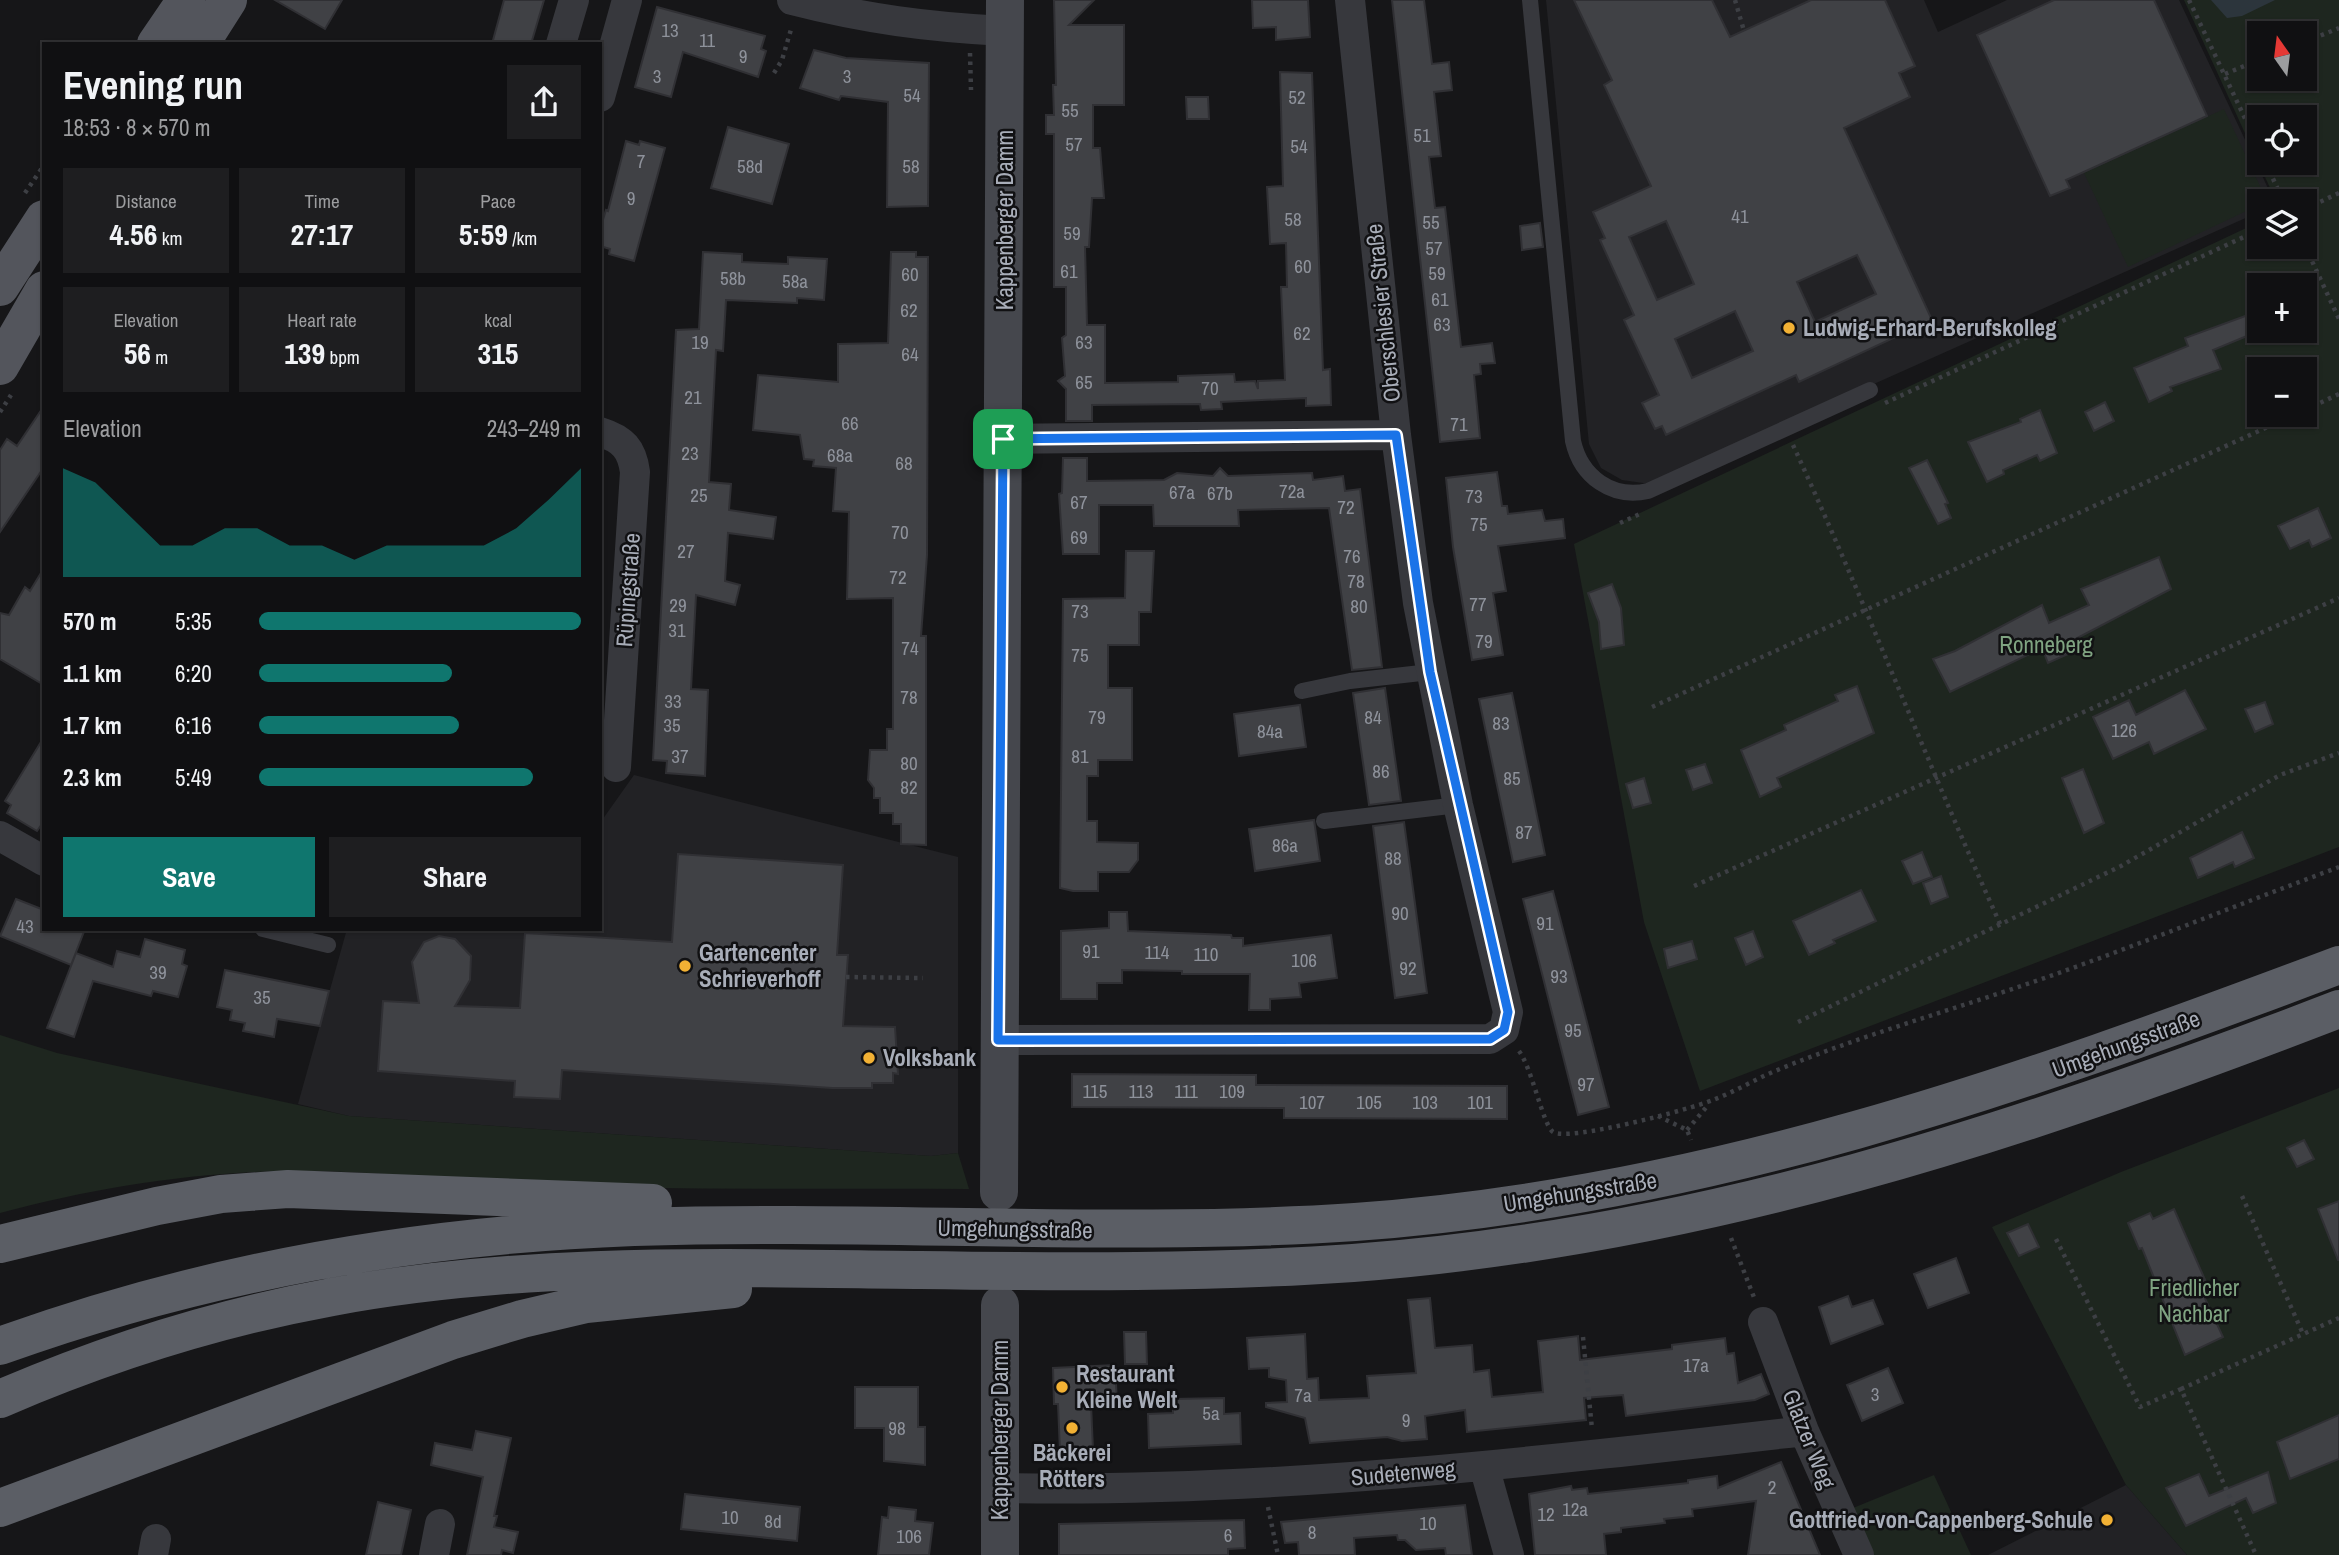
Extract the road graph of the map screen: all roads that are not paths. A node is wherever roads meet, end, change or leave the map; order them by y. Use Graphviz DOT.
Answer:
graph roads {
  1 [pos="186,0"];
  2 [pos="228,0"];
  3 [pos="574,0"];
  4 [pos="627,0"];
  5 [pos="1350,0"];
  6 [pos="1530,0"];
  7 [pos="795,1"];
  8 [pos="1005,16"];
  9 [pos="157,42"];
  10 [pos="201,42"];
  11 [pos="562,42"];
  12 [pos="602,90"];
  13 [pos="42,222"];
  14 [pos="3,276"];
  15 [pos="42,292"];
  16 [pos="42,294"];
  17 [pos="0,366"];
  18 [pos="1870,390"];
  19 [pos="602,433"];
  20 [pos="1396,435"];
  21 [pos="1003,439"];
  22 [pos="1430,672"];
  23 [pos="1302,691"];
  24 [pos="616,767"];
  25 [pos="1458,806"];
  26 [pos="1324,821"];
  27 [pos="0,836"];
  28 [pos="42,860"];
  29 [pos="271,931"];
  30 [pos="328,945"];
  31 [pos="2339,965"];
  32 [pos="2339,1009"];
  33 [pos="998,1040"];
  34 [pos="999,1192"];
  35 [pos="788,1226"];
  36 [pos="0,1244"];
  37 [pos="920,1270"];
  38 [pos="1000,1305"];
  39 [pos="1763,1322"];
  40 [pos="0,1346"];
  41 [pos="0,1399"];
  42 [pos="1804,1431"];
  43 [pos="1484,1466"];
  44 [pos="1001,1488"];
  45 [pos="0,1508"];
  46 [pos="440,1524"];
  47 [pos="434,1555"];
  48 [pos="1000,1555"];
  49 [pos="1509,1555"];
  50 [pos="1859,1555"];
  1 -- 9 [label="main road"];
  2 -- 10 [label="main road"];
  3 -- 11 [label="street"];
  4 -- 12 [label="street"];
  5 -- 20 [label="street, Oberschlesier Straße"];
  6 -- 18 [label="lane"];
  7 -- 8 [label="street"];
  8 -- 21 [label="main road, Kappenberger Damm"];
  13 -- 14 [label="main road"];
  14 -- 15 [label="street"];
  16 -- 17 [label="main road"];
  19 -- 24 [label="street, Rüpingstraße"];
  20 -- 21 [label="street"];
  20 -- 22 [label="street, Oberschlesier Straße"];
  21 -- 33 [label="main road, Kappenberger Damm"];
  22 -- 23 [label="lane"];
  22 -- 25 [label="street, Oberschlesier Straße"];
  25 -- 26 [label="lane"];
  25 -- 33 [label="street, Oberschlesier Straße"];
  27 -- 28 [label="street"];
  29 -- 30 [label="lane"];
  31 -- 35 [label="highway, Umgehungsstraße"];
  32 -- 37 [label="highway, Umgehungsstraße"];
  33 -- 34 [label="main road, Kappenberger Damm"];
  35 -- 36 [label="highway"];
  35 -- 40 [label="highway, Umgehungsstraße"];
  37 -- 41 [label="highway"];
  37 -- 45 [label="highway"];
  38 -- 44 [label="main road, Kappenberger Damm"];
  39 -- 42 [label="street, Glatzer Weg"];
  42 -- 43 [label="street, Sudetenweg"];
  42 -- 50 [label="street, Glatzer Weg"];
  43 -- 44 [label="street, Sudetenweg"];
  43 -- 49 [label="street"];
  44 -- 48 [label="main road, Kappenberger Damm"];
  46 -- 47 [label="street"];
}
